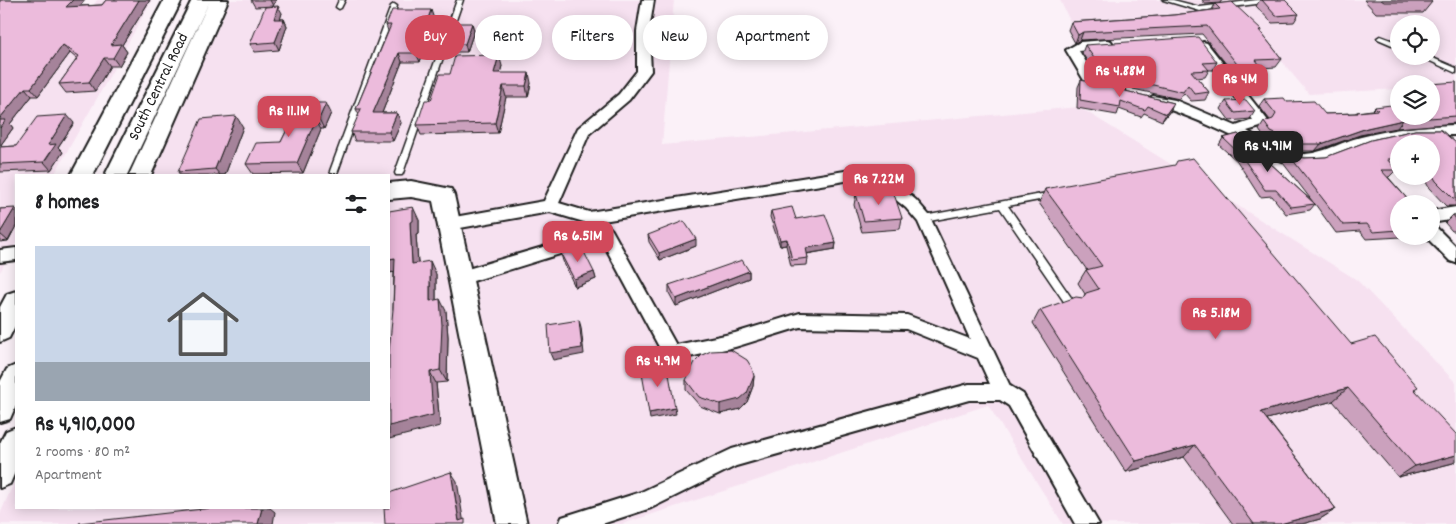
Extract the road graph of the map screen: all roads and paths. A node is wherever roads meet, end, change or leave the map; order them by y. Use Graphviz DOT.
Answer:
graph roads {
  1 [pos="173,0"];
  2 [pos="201,0"];
  3 [pos="219,0"];
  4 [pos="342,0"];
  5 [pos="460,0"];
  6 [pos="648,0"];
  7 [pos="1166,0"];
  8 [pos="1272,0"];
  9 [pos="394,6"];
  10 [pos="339,7"];
  11 [pos="1380,38"];
  12 [pos="1189,39"];
  13 [pos="1390,42"];
  14 [pos="1117,44"];
  15 [pos="1440,64"];
  16 [pos="1456,71"];
  17 [pos="1456,130"];
  18 [pos="1236,132"];
  19 [pos="334,171"];
  20 [pos="83,174"];
  21 [pos="116,174"];
  22 [pos="140,174"];
  23 [pos="394,182"];
  24 [pos="1059,194"];
  25 [pos="1002,204"];
  26 [pos="550,206"];
  27 [pos="1456,213"];
  28 [pos="1440,216"];
  29 [pos="588,218"];
  30 [pos="924,219"];
  31 [pos="449,224"];
  32 [pos="606,234"];
  33 [pos="1440,241"];
  34 [pos="15,254"];
  35 [pos="0,256"];
  36 [pos="1456,257"];
  37 [pos="460,278"];
  38 [pos="15,303"];
  39 [pos="1072,306"];
  40 [pos="0,332"];
  41 [pos="984,352"];
  42 [pos="15,380"];
  43 [pos="1003,392"];
  44 [pos="0,410"];
  45 [pos="15,442"];
  46 [pos="0,474"];
  47 [pos="512,524"];
  48 [pos="570,524"];
  49 [pos="1090,524"];
  1 -- 20 [label="street"];
  2 -- 21 [label="street, South Central Road"];
  3 -- 22 [label="street, South Central Road"];
  4 -- 10 [label="lane"];
  5 -- 23 [label="lane"];
  6 -- 26 [label="street"];
  7 -- 8 [label="lane"];
  9 -- 19 [label="lane"];
  11 -- 13 [label="lane"];
  12 -- 18 [label="street"];
  14 -- 18 [label="street"];
  15 -- 16 [label="lane"];
  17 -- 18 [label="street"];
  23 -- 31 [label="street"];
  24 -- 25 [label="lane"];
  25 -- 30 [label="lane"];
  25 -- 39 [label="lane"];
  26 -- 29 [label="street"];
  26 -- 31 [label="street"];
  27 -- 28 [label="street"];
  29 -- 30 [label="street"];
  29 -- 32 [label="street"];
  30 -- 41 [label="street"];
  31 -- 37 [label="street"];
  32 -- 37 [label="street"];
  32 -- 41 [label="street"];
  33 -- 36 [label="street"];
  34 -- 35 [label="street"];
  37 -- 47 [label="street"];
  38 -- 40 [label="street"];
  41 -- 43 [label="street"];
  42 -- 44 [label="street"];
  43 -- 48 [label="street"];
  43 -- 49 [label="street"];
  45 -- 46 [label="street"];
}
